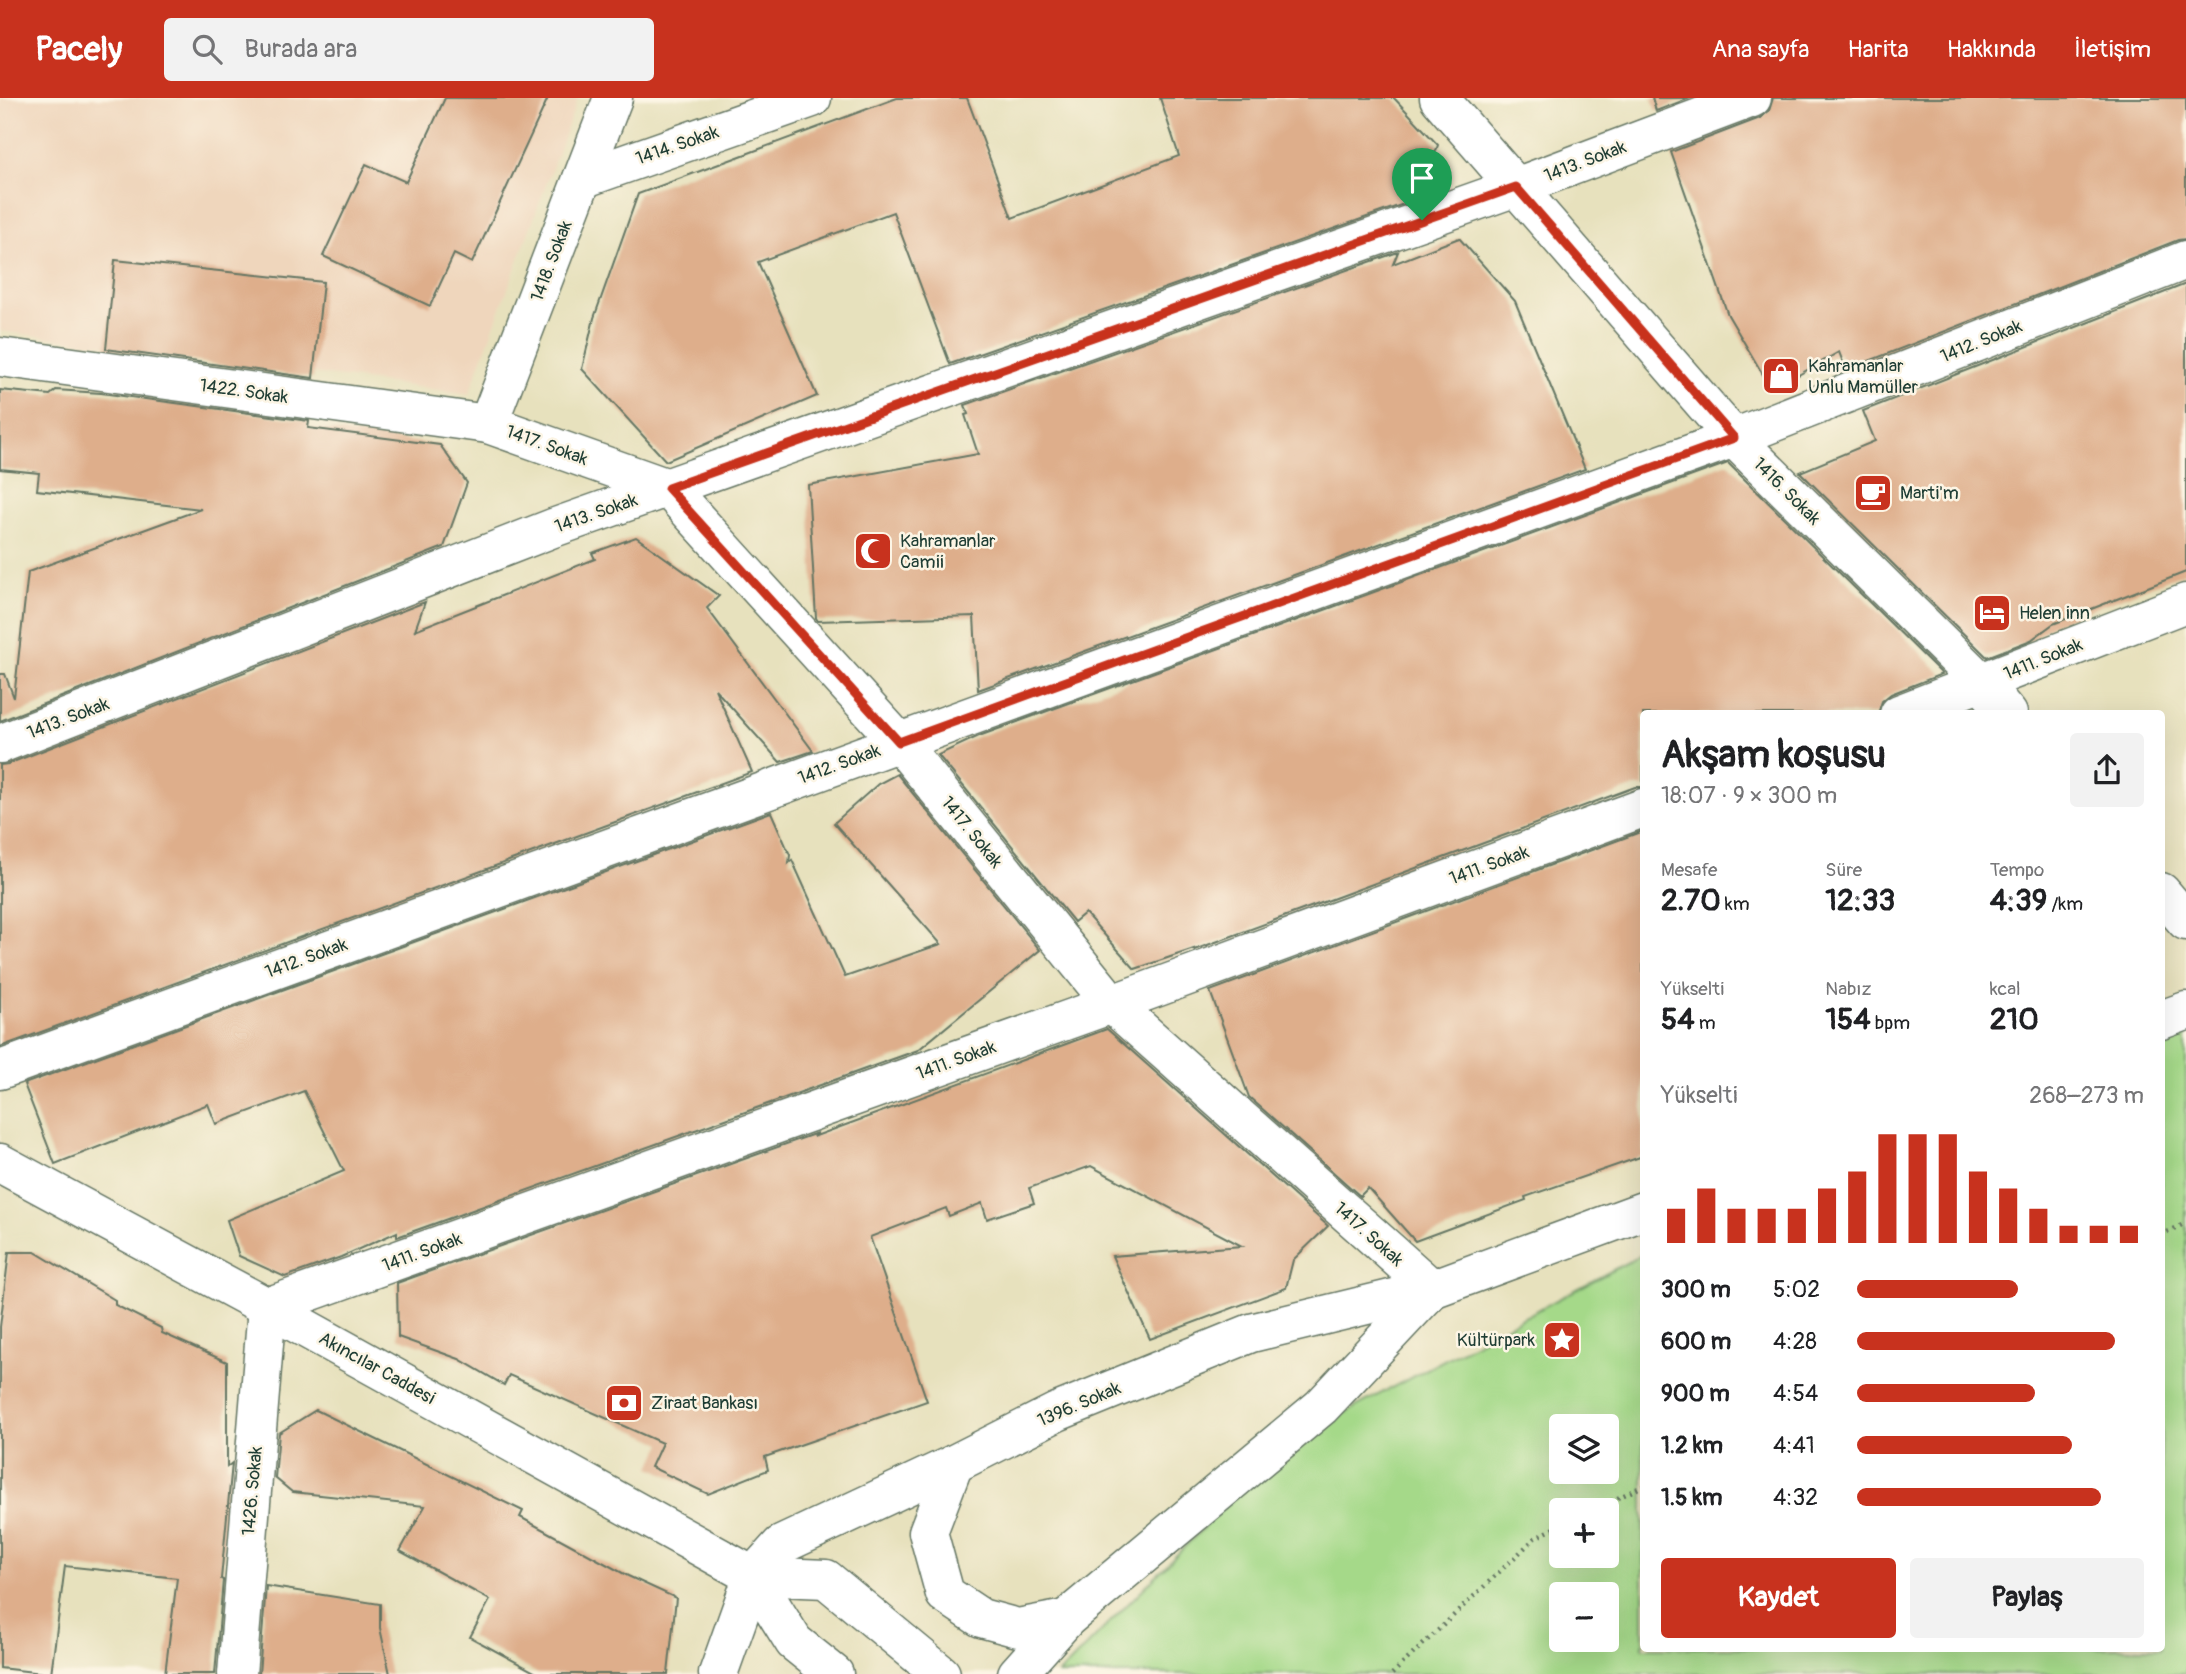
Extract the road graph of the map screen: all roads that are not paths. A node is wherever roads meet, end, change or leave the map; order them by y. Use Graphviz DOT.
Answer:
graph roads {
  1 [pos="613,98"];
  2 [pos="811,98"];
  3 [pos="1439,98"];
  4 [pos="1752,98"];
  5 [pos="582,179"];
  6 [pos="1516,187"];
  7 [pos="2186,260"];
  8 [pos="0,357"];
  9 [pos="488,424"];
  10 [pos="1734,438"];
  11 [pos="668,488"];
  12 [pos="2186,603"];
  13 [pos="1982,683"];
  14 [pos="1910,710"];
  15 [pos="2005,710"];
  16 [pos="899,742"];
  17 [pos="0,744"];
  18 [pos="1640,809"];
  19 [pos="2165,897"];
  20 [pos="2186,921"];
  21 [pos="1112,1004"];
  22 [pos="2186,1011"];
  23 [pos="2165,1019"];
  24 [pos="0,1070"];
  25 [pos="0,1163"];
  26 [pos="1640,1212"];
  27 [pos="1432,1289"];
  28 [pos="267,1307"];
  29 [pos="954,1464"];
  30 [pos="752,1576"];
  31 [pos="1066,1619"];
  32 [pos="237,1674"];
  33 [pos="718,1674"];
  34 [pos="834,1674"];
  35 [pos="942,1674"];
  36 [pos="1017,1674"];
  1 -- 5 [label="street, 1418. Sokak"];
  2 -- 5 [label="street, 1414. Sokak"];
  3 -- 6 [label="street, 1416. Sokak"];
  4 -- 6 [label="street, 1413. Sokak"];
  5 -- 9 [label="street, 1418. Sokak"];
  6 -- 10 [label="street, 1416. Sokak"];
  6 -- 11 [label="street, 1413. Sokak"];
  7 -- 10 [label="street, 1412. Sokak"];
  8 -- 9 [label="street, 1422. Sokak"];
  9 -- 11 [label="street, 1417. Sokak"];
  10 -- 13 [label="street, 1416. Sokak"];
  10 -- 16 [label="street, 1412. Sokak"];
  11 -- 16 [label="street, 1417. Sokak"];
  11 -- 17 [label="street, 1413. Sokak"];
  12 -- 13 [label="street, 1411. Sokak"];
  13 -- 14 [label="street, 1411. Sokak"];
  13 -- 15 [label="street, 1416. Sokak"];
  16 -- 21 [label="street, 1417. Sokak"];
  16 -- 24 [label="street, 1412. Sokak"];
  18 -- 21 [label="street, 1411. Sokak"];
  19 -- 20 [label="street"];
  21 -- 27 [label="street, 1417. Sokak"];
  21 -- 28 [label="street, 1411. Sokak"];
  22 -- 23 [label="street"];
  25 -- 28 [label="street, Akıncılar Caddesi"];
  26 -- 27 [label="street, 1396. Sokak"];
  27 -- 29 [label="street, 1396. Sokak"];
  27 -- 31 [label="street, 1396. Sokak"];
  28 -- 30 [label="street, Akıncılar Caddesi"];
  28 -- 32 [label="street, 1426. Sokak"];
  29 -- 30 [label="street, 1396. Sokak"];
  29 -- 31 [label="street"];
  30 -- 33 [label="street"];
  30 -- 34 [label="street"];
  30 -- 35 [label="street"];
  31 -- 36 [label="street, 1396. Sokak"];
}
